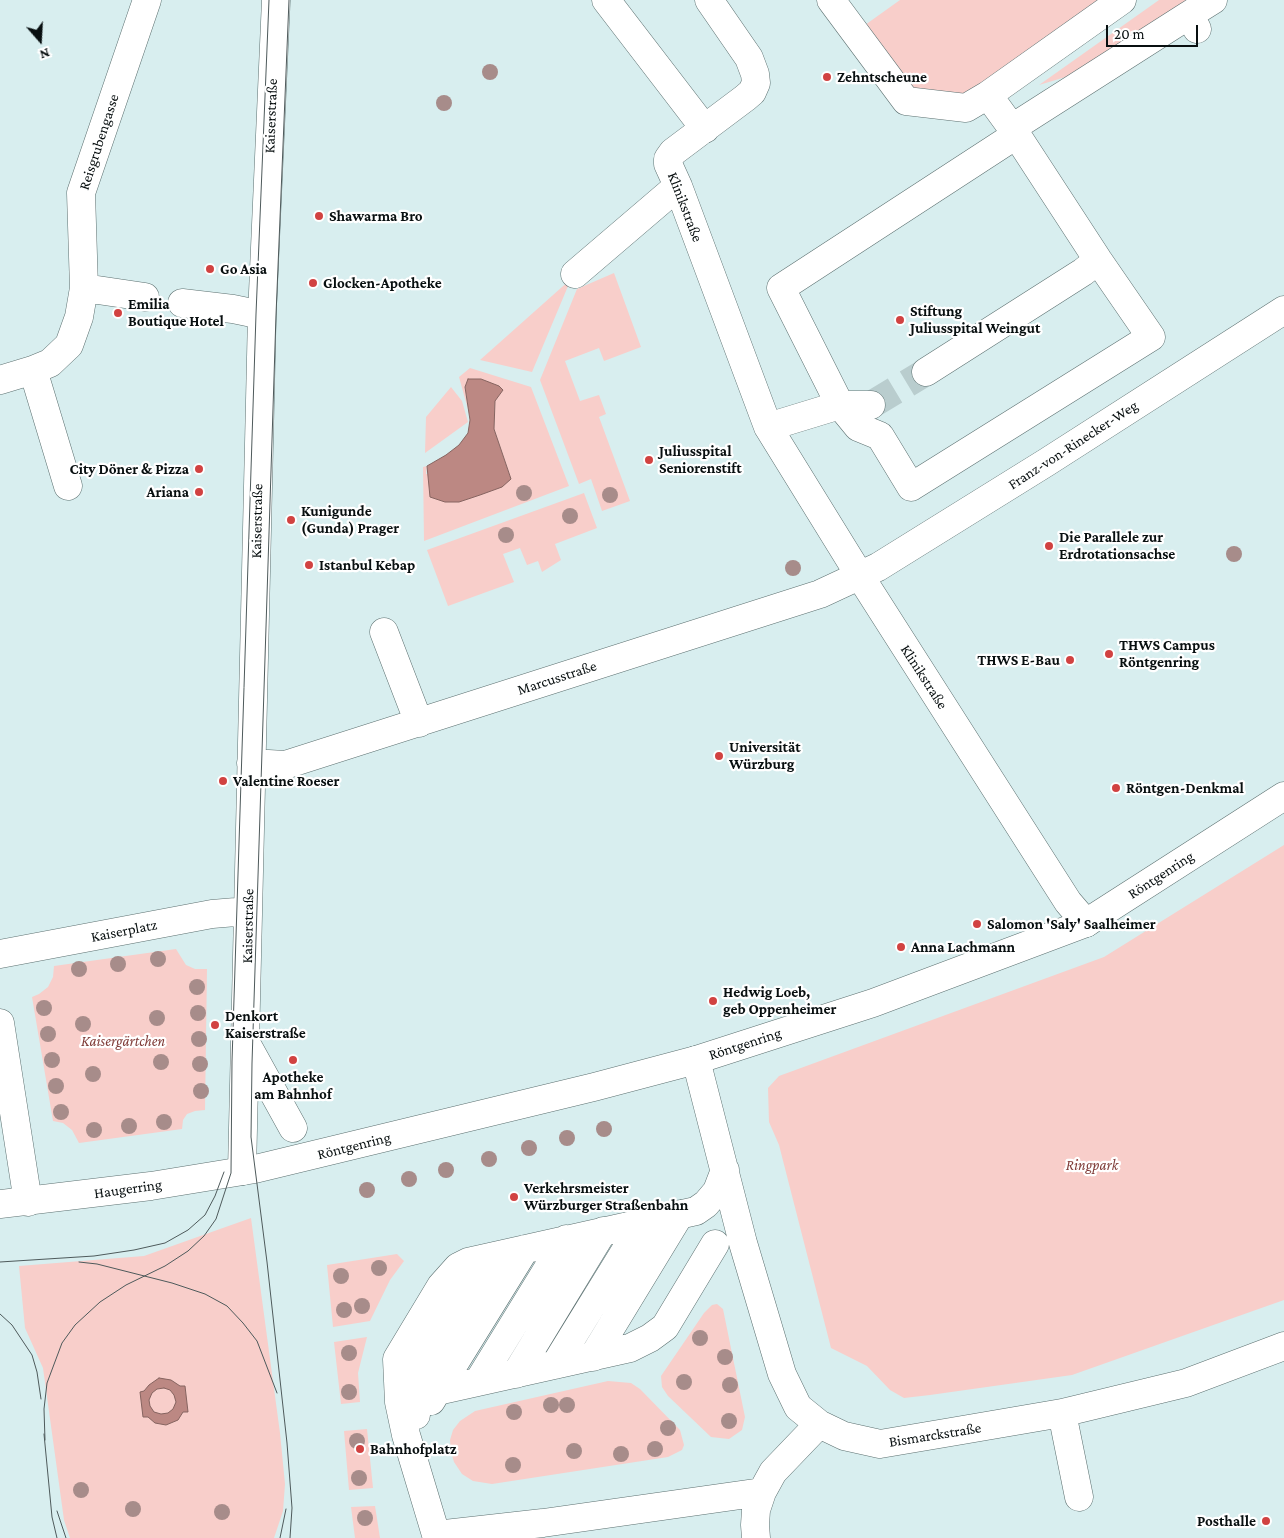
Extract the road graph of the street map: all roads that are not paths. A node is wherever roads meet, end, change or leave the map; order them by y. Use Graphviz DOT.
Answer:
graph roads {
  1 [pos="146,0"];
  2 [pos="276,0"];
  3 [pos="606,0"];
  4 [pos="709,0"];
  5 [pos="831,0"];
  6 [pos="1122,0"];
  7 [pos="1213,0"];
  8 [pos="988,95"];
  9 [pos="704,129"];
  10 [pos="1014,132"];
  11 [pos="678,186"];
  12 [pos="1098,260"];
  13 [pos="575,274"];
  14 [pos="84,288"];
  15 [pos="145,297"];
  16 [pos="182,303"];
  17 [pos="1284,310"];
  18 [pos="262,315"];
  19 [pos="34,370"];
  20 [pos="926,372"];
  21 [pos="0,380"];
  22 [pos="871,404"];
  23 [pos="840,405"];
  24 [pos="768,427"];
  25 [pos="68,486"];
  26 [pos="860,576"];
  27 [pos="384,632"];
  28 [pos="419,723"];
  29 [pos="251,763"];
  30 [pos="1284,796"];
  31 [pos="248,911"];
  32 [pos="1086,923"];
  33 [pos="0,954"];
  34 [pos="0,1024"];
  35 [pos="246,1042"];
  36 [pos="696,1060"];
  37 [pos="292,1128"];
  38 [pos="249,1170"];
  39 [pos="724,1170"];
  40 [pos="28,1202"];
  41 [pos="0,1204"];
  42 [pos="643,1222"];
  43 [pos="698,1225"];
  44 [pos="603,1231"];
  45 [pos="566,1240"];
  46 [pos="743,1242"];
  47 [pos="525,1249"];
  48 [pos="489,1257"];
  49 [pos="1284,1346"];
  50 [pos="593,1357"];
  51 [pos="555,1365"];
  52 [pos="516,1374"];
  53 [pos="478,1382"];
  54 [pos="438,1391"];
  55 [pos="1062,1413"];
  56 [pos="819,1424"];
  57 [pos="418,1428"];
  58 [pos="419,1477"];
  59 [pos="762,1492"];
  60 [pos="1079,1497"];
  61 [pos="436,1536"];
  62 [pos="756,1538"];
  1 -- 14 [label="street, Reisgrubengasse"];
  2 -- 18 [label="street, Kaiserstraße"];
  3 -- 9 [label="street"];
  4 -- 9 [label="street, Klinikstraße"];
  5 -- 8 [label="street"];
  6 -- 8 [label="street"];
  7 -- 10 [label="street"];
  8 -- 10 [label="street"];
  9 -- 11 [label="street, Klinikstraße"];
  10 -- 12 [label="street"];
  10 -- 23 [label="street"];
  11 -- 13 [label="street"];
  11 -- 24 [label="street, Klinikstraße"];
  12 -- 20 [label="street"];
  12 -- 23 [label="street"];
  14 -- 15 [label="street"];
  14 -- 19 [label="street, Reisgrubengasse"];
  16 -- 18 [label="street"];
  17 -- 26 [label="street, Franz-von-Rinecker-Weg"];
  18 -- 29 [label="street, Kaiserstraße"];
  19 -- 21 [label="street, Reisgrubengasse"];
  19 -- 25 [label="street"];
  22 -- 23 [label="street"];
  23 -- 24 [label="street"];
  24 -- 26 [label="street, Klinikstraße"];
  26 -- 28 [label="street, Marcusstraße"];
  26 -- 32 [label="street, Klinikstraße"];
  27 -- 28 [label="street"];
  28 -- 29 [label="street, Marcusstraße"];
  29 -- 31 [label="street, Kaiserstraße"];
  30 -- 32 [label="street, Röntgenring"];
  31 -- 33 [label="street, Kaiserplatz"];
  31 -- 35 [label="street, Kaiserstraße"];
  32 -- 36 [label="street, Röntgenring"];
  34 -- 40 [label="street"];
  35 -- 37 [label="street, Kaiserstraße"];
  35 -- 38 [label="street, Kaiserstraße"];
  36 -- 38 [label="street, Röntgenring"];
  36 -- 39 [label="street, Bismarckstraße"];
  38 -- 40 [label="street, Haugerring"];
  39 -- 43 [label="street"];
  39 -- 46 [label="street, Bismarckstraße"];
  40 -- 41 [label="street, Haugerring"];
  42 -- 43 [label="street"];
  42 -- 44 [label="street"];
  42 -- 51 [label="street"];
  43 -- 46 [label="street"];
  43 -- 50 [label="street"];
  43 -- 50 [label="street"];
  44 -- 45 [label="street"];
  44 -- 52 [label="street"];
  45 -- 47 [label="street"];
  45 -- 53 [label="street"];
  46 -- 56 [label="street, Bismarckstraße"];
  47 -- 48 [label="street"];
  47 -- 54 [label="street"];
  48 -- 57 [label="street"];
  48 -- 58 [label="street"];
  49 -- 55 [label="street, Bismarckstraße"];
  50 -- 51 [label="street"];
  51 -- 52 [label="street"];
  52 -- 53 [label="street"];
  53 -- 54 [label="street"];
  54 -- 57 [label="street"];
  55 -- 56 [label="street, Bismarckstraße"];
  55 -- 60 [label="street"];
  56 -- 59 [label="street"];
  57 -- 58 [label="street"];
  58 -- 61 [label="street"];
  59 -- 61 [label="street"];
  59 -- 62 [label="street"];
}
